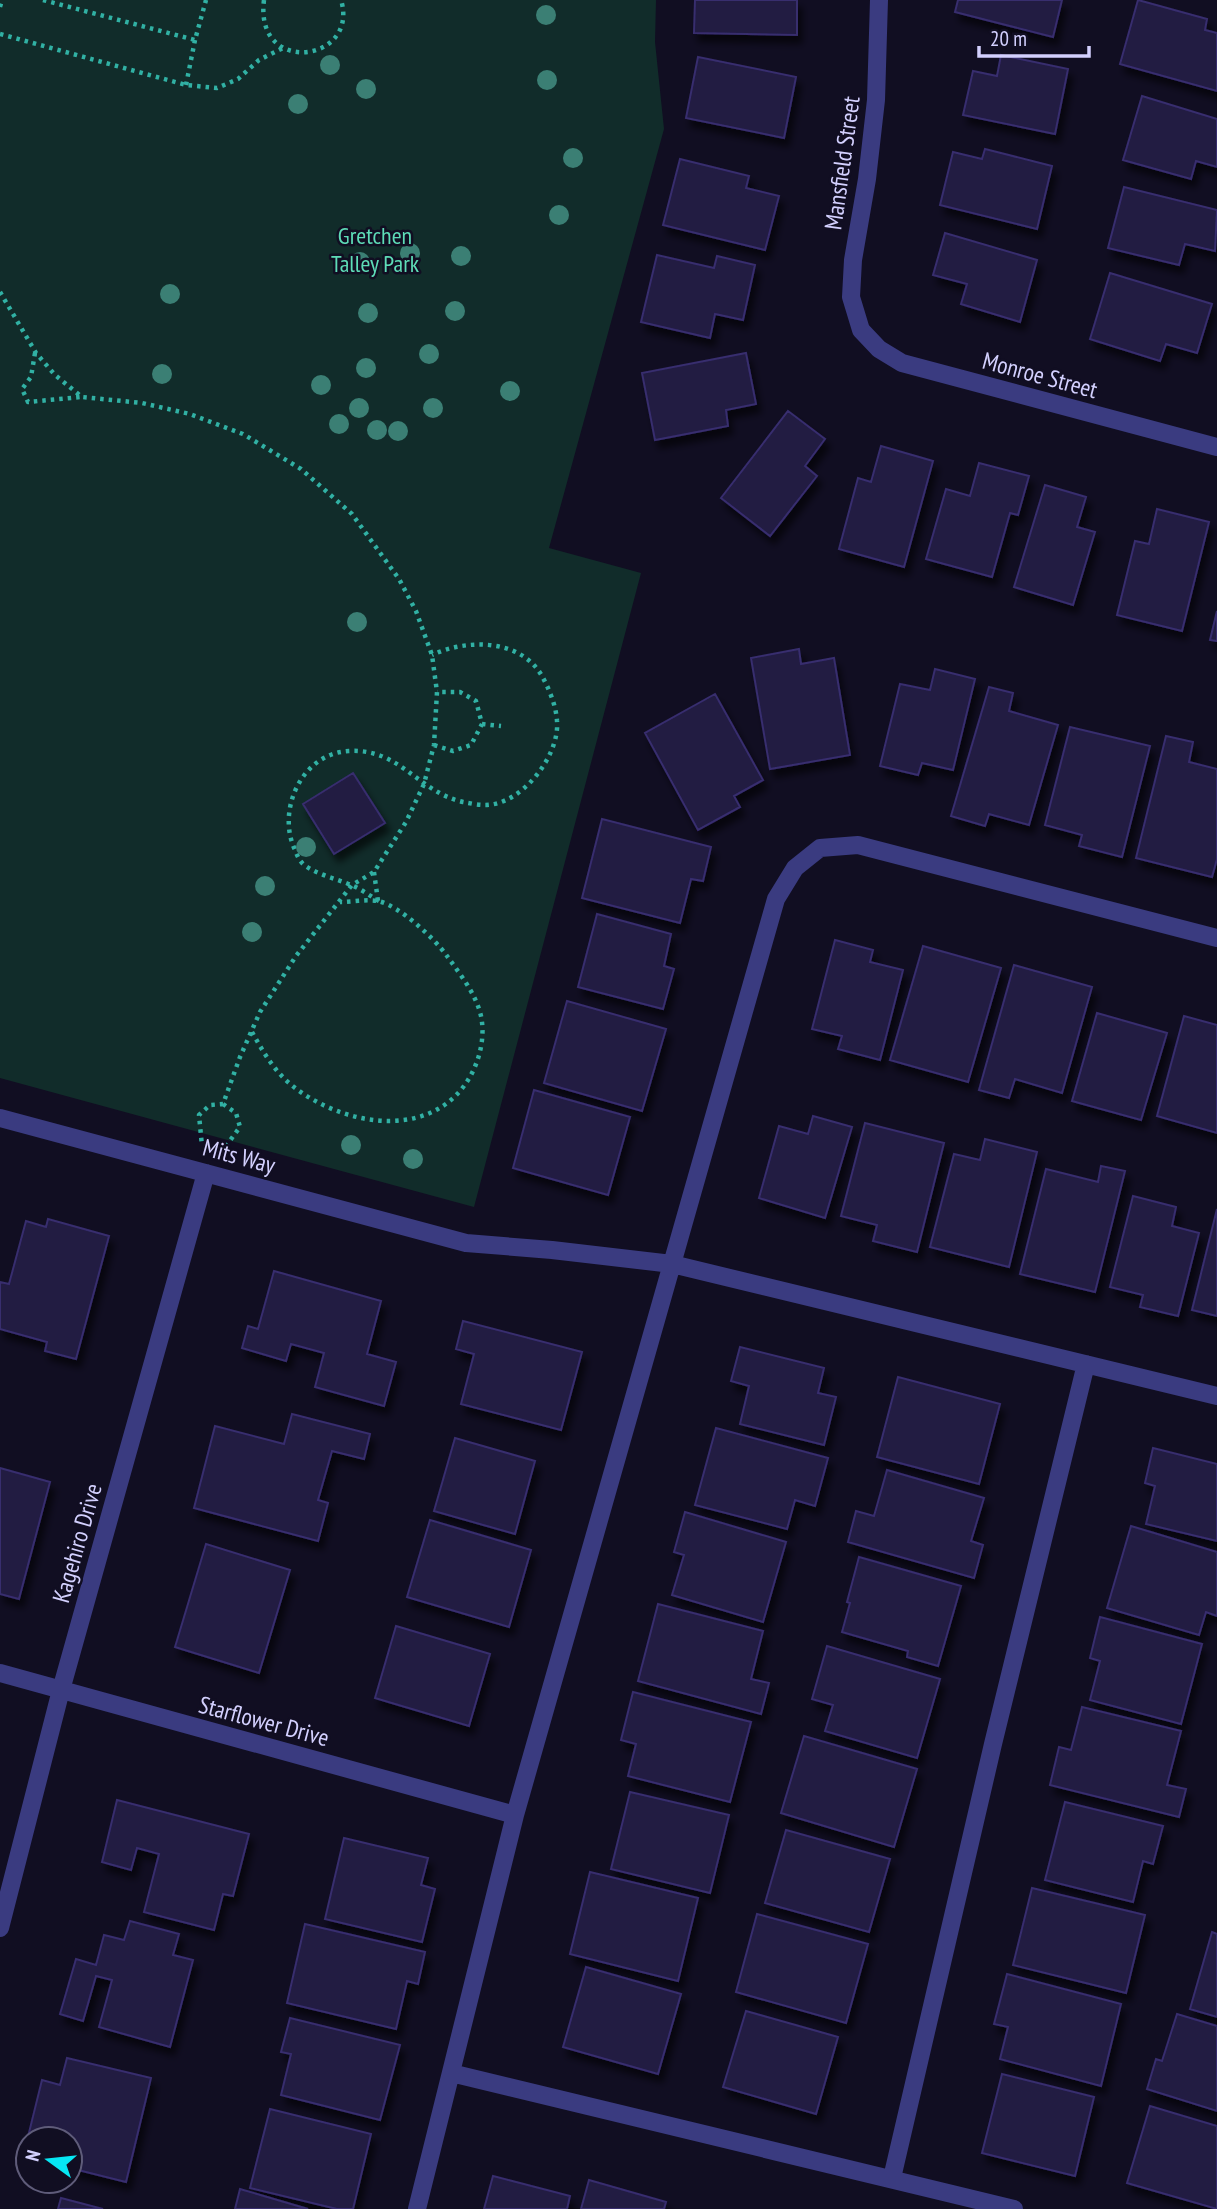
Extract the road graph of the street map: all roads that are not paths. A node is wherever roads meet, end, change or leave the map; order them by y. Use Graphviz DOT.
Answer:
graph roads {
  1 [pos="879,0"];
  2 [pos="861,330"];
  3 [pos="1217,447"];
  4 [pos="1217,938"];
  5 [pos="0,1118"];
  6 [pos="206,1173"];
  7 [pos="672,1264"];
  8 [pos="1086,1364"];
  9 [pos="1217,1396"];
  10 [pos="0,1673"];
  11 [pos="61,1690"];
  12 [pos="516,1815"];
  13 [pos="0,1928"];
  14 [pos="451,2073"];
  15 [pos="892,2178"];
  16 [pos="417,2209"];
  17 [pos="1014,2209"];
  1 -- 2 [label="street, Mansfield Street"];
  2 -- 3 [label="street, Monroe Street"];
  4 -- 7 [label="street"];
  5 -- 6 [label="street, Mits Way"];
  6 -- 7 [label="street, Mits Way"];
  6 -- 11 [label="street, Kagehiro Drive"];
  7 -- 8 [label="street, Mits Way"];
  7 -- 12 [label="street"];
  8 -- 9 [label="street, Mits Way"];
  8 -- 15 [label="street"];
  10 -- 11 [label="street, Starflower Drive"];
  11 -- 12 [label="street, Starflower Drive"];
  11 -- 13 [label="street, Kagehiro Drive"];
  12 -- 14 [label="street"];
  14 -- 15 [label="street"];
  14 -- 16 [label="street"];
  15 -- 17 [label="street"];
}
